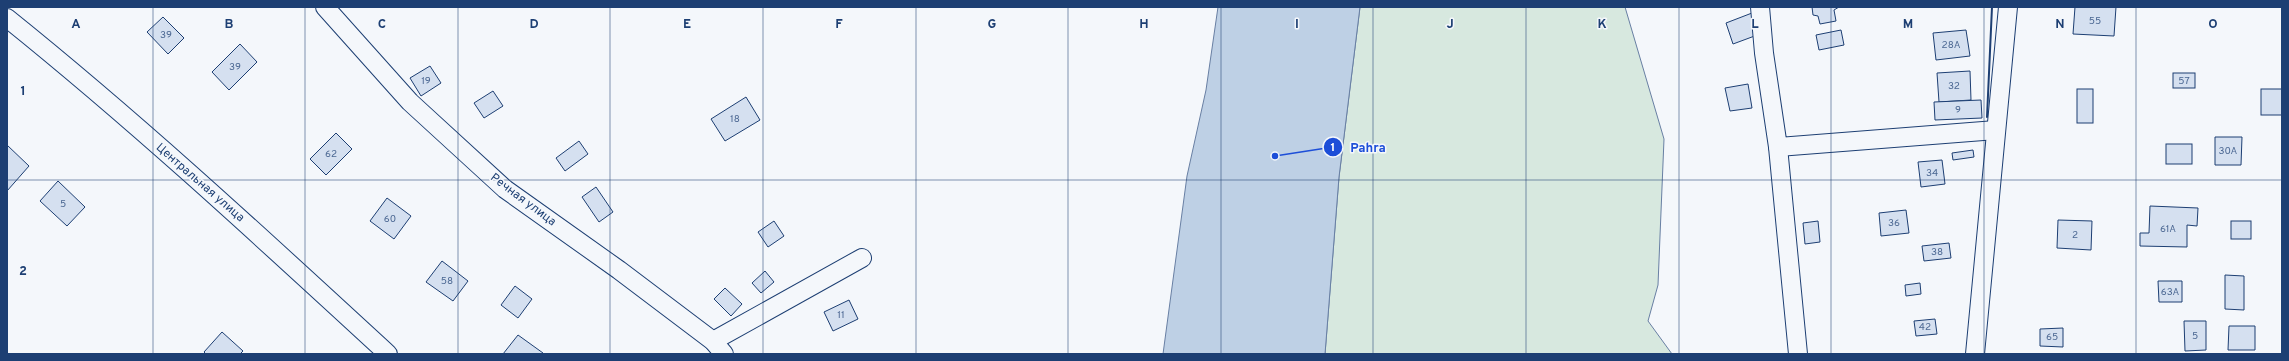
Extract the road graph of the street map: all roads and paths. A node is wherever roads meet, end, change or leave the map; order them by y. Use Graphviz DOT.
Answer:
graph roads {
  1 [pos="325,7"];
  2 [pos="1760,7"];
  3 [pos="2008,7"];
  4 [pos="7,18"];
  5 [pos="1996,130"];
  6 [pos="1778,147"];
  7 [pos="862,258"];
  8 [pos="718,348"];
  9 [pos="388,354"];
  10 [pos="1798,354"];
  11 [pos="1975,354"];
  1 -- 8 [label="street, Речная улица"];
  2 -- 6 [label="street"];
  3 -- 5 [label="street"];
  4 -- 9 [label="street, Центральная улица"];
  5 -- 6 [label="street"];
  5 -- 11 [label="street"];
  6 -- 10 [label="street"];
  7 -- 8 [label="street"];
}
